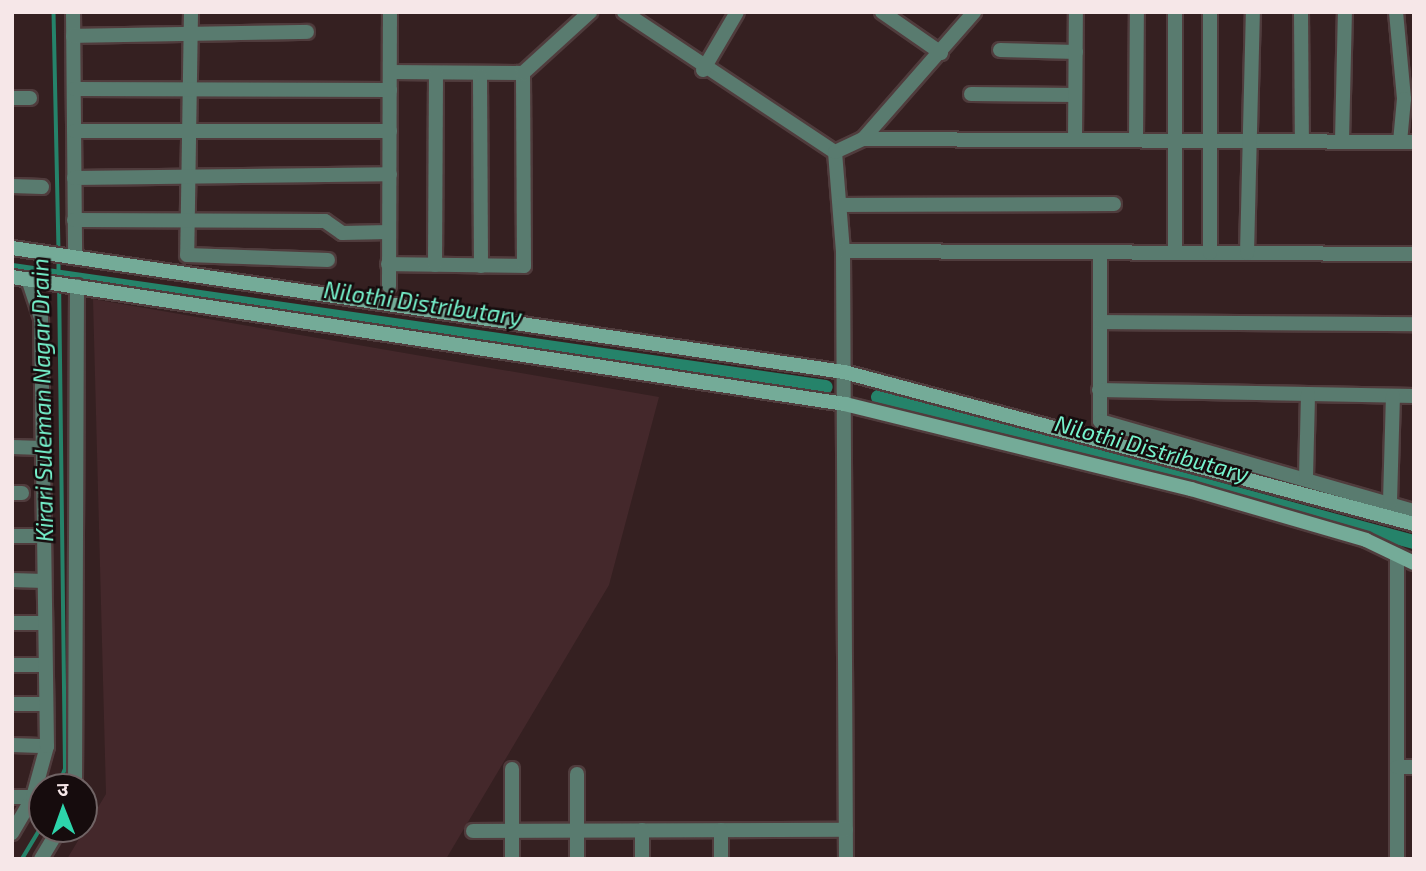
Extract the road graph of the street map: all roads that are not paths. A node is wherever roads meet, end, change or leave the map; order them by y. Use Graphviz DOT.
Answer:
graph roads {
  1 [pos="73,12"];
  2 [pos="191,12"];
  3 [pos="390,12"];
  4 [pos="590,12"];
  5 [pos="624,12"];
  6 [pos="737,12"];
  7 [pos="974,12"];
  8 [pos="1076,12"];
  9 [pos="1137,12"];
  10 [pos="1175,12"];
  11 [pos="1210,12"];
  12 [pos="1253,12"];
  13 [pos="1301,12"];
  14 [pos="1345,12"];
  15 [pos="1396,12"];
  16 [pos="889,14"];
  17 [pos="307,32"];
  18 [pos="190,35"];
  19 [pos="74,36"];
  20 [pos="1000,50"];
  21 [pos="1076,52"];
  22 [pos="941,53"];
  23 [pos="703,70"];
  24 [pos="390,72"];
  25 [pos="523,73"];
  26 [pos="436,74"];
  27 [pos="480,76"];
  28 [pos="189,85"];
  29 [pos="74,89"];
  30 [pos="390,90"];
  31 [pos="971,94"];
  32 [pos="1075,95"];
  33 [pos="30,97"];
  34 [pos="12,98"];
  35 [pos="74,131"];
  36 [pos="188,131"];
  37 [pos="390,131"];
  38 [pos="863,139"];
  39 [pos="1075,140"];
  40 [pos="1136,140"];
  41 [pos="1174,140"];
  42 [pos="1210,141"];
  43 [pos="1250,141"];
  44 [pos="1302,141"];
  45 [pos="1342,141"];
  46 [pos="1407,142"];
  47 [pos="835,152"];
  48 [pos="390,174"];
  49 [pos="187,176"];
  50 [pos="74,178"];
  51 [pos="12,186"];
  52 [pos="42,187"];
  53 [pos="1114,204"];
  54 [pos="840,205"];
  55 [pos="74,220"];
  56 [pos="187,222"];
  57 [pos="389,232"];
  58 [pos="12,248"];
  59 [pos="843,251"];
  60 [pos="1100,252"];
  61 [pos="1175,252"];
  62 [pos="1210,253"];
  63 [pos="1247,253"];
  64 [pos="1414,254"];
  65 [pos="73,257"];
  66 [pos="328,260"];
  67 [pos="388,264"];
  68 [pos="435,265"];
  69 [pos="481,265"];
  70 [pos="12,277"];
  71 [pos="28,279"];
  72 [pos="72,285"];
  73 [pos="389,286"];
  74 [pos="1100,322"];
  75 [pos="1414,324"];
  76 [pos="844,372"];
  77 [pos="1099,390"];
  78 [pos="1308,394"];
  79 [pos="1393,396"];
  80 [pos="1414,396"];
  81 [pos="845,404"];
  82 [pos="1100,428"];
  83 [pos="12,447"];
  84 [pos="42,448"];
  85 [pos="1306,477"];
  86 [pos="1390,502"];
  87 [pos="1414,511"];
  88 [pos="1414,524"];
  89 [pos="12,536"];
  90 [pos="43,536"];
  91 [pos="1396,555"];
  92 [pos="1414,564"];
  93 [pos="12,580"];
  94 [pos="44,581"];
  95 [pos="12,623"];
  96 [pos="45,623"];
  97 [pos="12,664"];
  98 [pos="45,665"];
  99 [pos="12,704"];
  100 [pos="46,704"];
  101 [pos="12,745"];
  102 [pos="47,746"];
  103 [pos="1397,767"];
  104 [pos="1414,767"];
  105 [pos="512,769"];
  106 [pos="40,773"];
  107 [pos="75,773"];
  108 [pos="577,774"];
  109 [pos="28,806"];
  110 [pos="512,830"];
  111 [pos="576,830"];
  112 [pos="642,830"];
  113 [pos="721,830"];
  114 [pos="846,830"];
  115 [pos="473,831"];
  116 [pos="12,833"];
  117 [pos="51,843"];
  118 [pos="41,859"];
  119 [pos="512,859"];
  120 [pos="577,859"];
  121 [pos="642,859"];
  122 [pos="721,859"];
  123 [pos="846,859"];
  124 [pos="1397,859"];
  1 -- 19 [label="street"];
  2 -- 18 [label="street"];
  3 -- 24 [label="street"];
  4 -- 25 [label="street"];
  5 -- 23 [label="street"];
  6 -- 23 [label="street"];
  7 -- 22 [label="street"];
  8 -- 21 [label="street"];
  9 -- 40 [label="street"];
  10 -- 41 [label="street"];
  11 -- 42 [label="street"];
  12 -- 43 [label="street"];
  13 -- 44 [label="street"];
  14 -- 45 [label="street"];
  15 -- 46 [label="street"];
  16 -- 22 [label="street"];
  17 -- 18 [label="street"];
  18 -- 19 [label="street"];
  18 -- 28 [label="street"];
  19 -- 29 [label="street"];
  20 -- 21 [label="street"];
  21 -- 32 [label="street"];
  22 -- 38 [label="street"];
  23 -- 47 [label="street"];
  24 -- 26 [label="street"];
  24 -- 30 [label="street"];
  25 -- 27 [label="street"];
  25 -- 69 [label="street"];
  26 -- 27 [label="street"];
  26 -- 68 [label="street"];
  27 -- 69 [label="street"];
  28 -- 29 [label="street"];
  28 -- 30 [label="street"];
  28 -- 36 [label="street"];
  29 -- 35 [label="street"];
  30 -- 37 [label="street"];
  31 -- 32 [label="street"];
  32 -- 39 [label="street"];
  33 -- 34 [label="street"];
  35 -- 36 [label="street"];
  35 -- 50 [label="street"];
  36 -- 37 [label="street"];
  36 -- 49 [label="street"];
  37 -- 48 [label="street"];
  38 -- 39 [label="street"];
  38 -- 47 [label="street"];
  39 -- 40 [label="street"];
  40 -- 41 [label="street"];
  41 -- 42 [label="street"];
  41 -- 61 [label="street"];
  42 -- 43 [label="street"];
  42 -- 62 [label="street"];
  43 -- 44 [label="street"];
  43 -- 63 [label="street"];
  44 -- 45 [label="street"];
  45 -- 46 [label="street"];
  47 -- 54 [label="street"];
  48 -- 49 [label="street"];
  48 -- 57 [label="street"];
  49 -- 50 [label="street"];
  49 -- 56 [label="street"];
  50 -- 55 [label="street"];
  51 -- 52 [label="street"];
  53 -- 54 [label="street"];
  54 -- 59 [label="street"];
  55 -- 56 [label="street"];
  55 -- 65 [label="street"];
  56 -- 57 [label="street"];
  56 -- 66 [label="street"];
  57 -- 67 [label="street"];
  58 -- 65 [label="street"];
  59 -- 60 [label="street"];
  59 -- 76 [label="street"];
  60 -- 61 [label="street"];
  60 -- 74 [label="street"];
  61 -- 62 [label="street"];
  62 -- 63 [label="street"];
  63 -- 64 [label="street"];
  65 -- 76 [label="street"];
  67 -- 68 [label="street"];
  67 -- 73 [label="street"];
  68 -- 69 [label="street"];
  70 -- 71 [label="street"];
  71 -- 72 [label="street"];
  71 -- 84 [label="street"];
  72 -- 81 [label="street"];
  72 -- 107 [label="street"];
  74 -- 75 [label="street"];
  74 -- 77 [label="street"];
  76 -- 81 [label="street"];
  76 -- 82 [label="street"];
  77 -- 78 [label="street"];
  77 -- 82 [label="street"];
  78 -- 79 [label="street"];
  78 -- 85 [label="street"];
  79 -- 80 [label="street"];
  79 -- 86 [label="street"];
  81 -- 91 [label="street"];
  81 -- 114 [label="street"];
  82 -- 85 [label="street"];
  82 -- 88 [label="street"];
  83 -- 84 [label="street"];
  84 -- 90 [label="street"];
  85 -- 86 [label="street"];
  86 -- 87 [label="street"];
  89 -- 90 [label="street"];
  90 -- 94 [label="street"];
  91 -- 92 [label="street"];
  91 -- 103 [label="street"];
  93 -- 94 [label="street"];
  94 -- 96 [label="street"];
  95 -- 96 [label="street"];
  96 -- 98 [label="street"];
  97 -- 98 [label="street"];
  98 -- 100 [label="street"];
  99 -- 100 [label="street"];
  100 -- 102 [label="street"];
  101 -- 102 [label="street"];
  102 -- 106 [label="street"];
  103 -- 104 [label="street"];
  103 -- 124 [label="street"];
  105 -- 110 [label="street"];
  108 -- 111 [label="street"];
  109 -- 116 [label="street"];
  110 -- 111 [label="street"];
  110 -- 115 [label="street"];
  110 -- 119 [label="street"];
  111 -- 112 [label="street"];
  111 -- 120 [label="street"];
  112 -- 113 [label="street"];
  112 -- 121 [label="street"];
  113 -- 114 [label="street"];
  113 -- 122 [label="street"];
  114 -- 123 [label="street"];
  117 -- 118 [label="street"];
}
